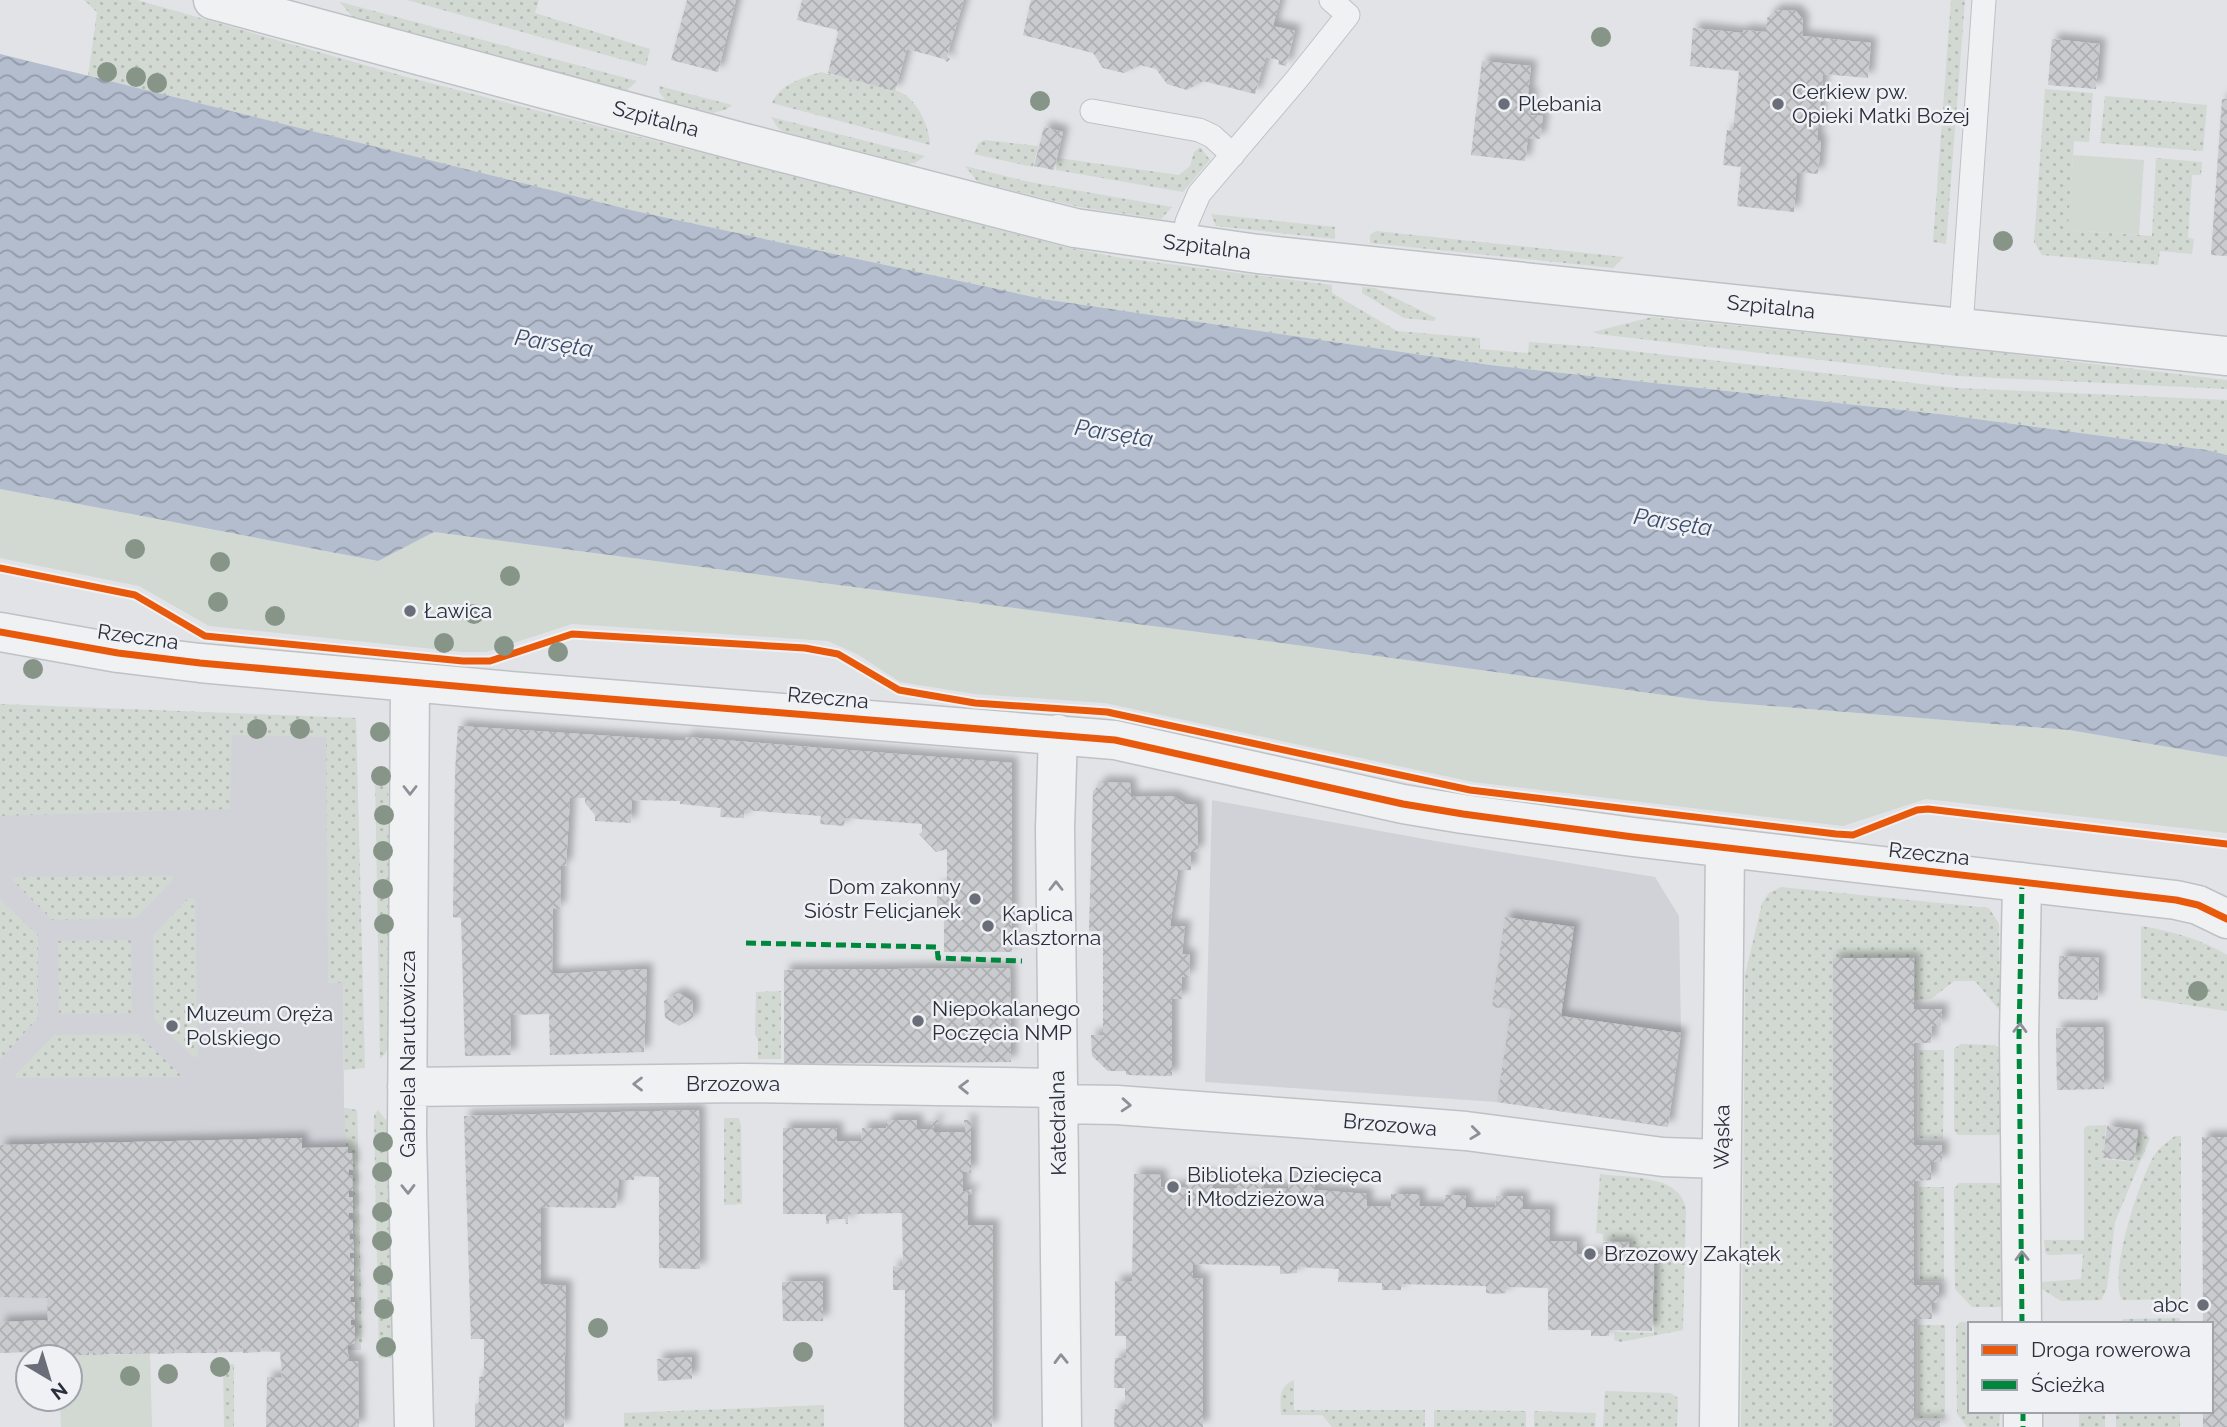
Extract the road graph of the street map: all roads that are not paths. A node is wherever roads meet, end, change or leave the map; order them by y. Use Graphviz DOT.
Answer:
graph roads {
  1 [pos="213,0"];
  2 [pos="1984,0"];
  3 [pos="1347,5"];
  4 [pos="1092,111"];
  5 [pos="1233,155"];
  6 [pos="1184,244"];
  7 [pos="1961,327"];
  8 [pos="2227,356"];
  9 [pos="0,632"];
  10 [pos="410,682"];
  11 [pos="1058,734"];
  12 [pos="1725,848"];
  13 [pos="2022,882"];
  14 [pos="2227,919"];
  15 [pos="407,1087"];
  16 [pos="1058,1096"];
  17 [pos="1721,1159"];
  18 [pos="2022,1322"];
  19 [pos="414,1427"];
  20 [pos="1062,1427"];
  21 [pos="1720,1427"];
  1 -- 6 [label="street, Szpitalna"];
  2 -- 7 [label="lane"];
  3 -- 5 [label="lane"];
  4 -- 5 [label="lane"];
  5 -- 6 [label="lane"];
  6 -- 7 [label="street, Szpitalna"];
  7 -- 8 [label="street, Szpitalna"];
  9 -- 10 [label="street, Rzeczna"];
  10 -- 11 [label="street, Rzeczna"];
  10 -- 15 [label="street, Gabriela Narutowicza, one-way"];
  11 -- 12 [label="street, Rzeczna"];
  16 -- 11 [label="street, Katedralna, one-way"];
  12 -- 13 [label="street, Rzeczna"];
  12 -- 17 [label="street, Wąska"];
  13 -- 14 [label="street, Rzeczna"];
  18 -- 13 [label="street, one-way"];
  16 -- 15 [label="street, Brzozowa, one-way"];
  15 -- 19 [label="street, Gabriela Narutowicza, one-way"];
  16 -- 17 [label="street, Brzozowa, one-way"];
  20 -- 16 [label="street, Katedralna, one-way"];
  17 -- 21 [label="street, Wąska"];
}
